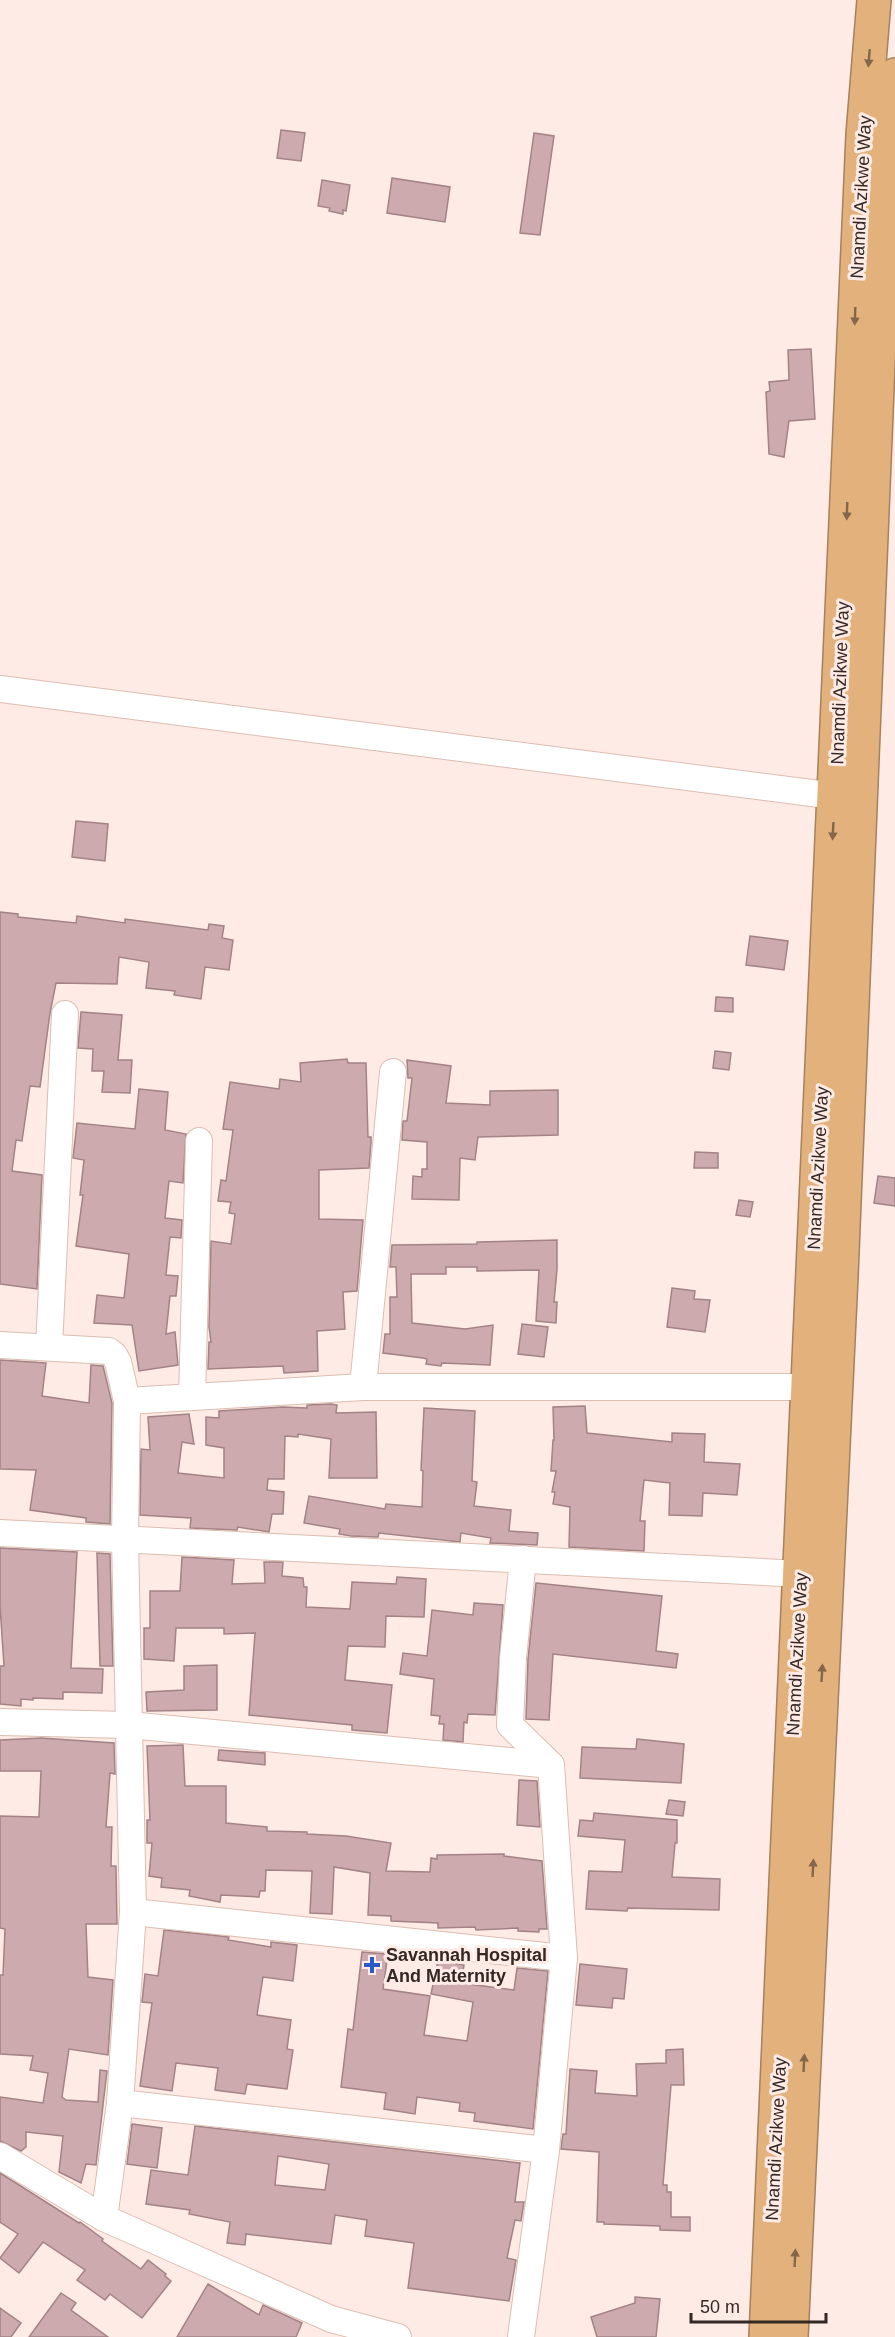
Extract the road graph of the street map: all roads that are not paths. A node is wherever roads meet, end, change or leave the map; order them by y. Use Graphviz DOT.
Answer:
graph roads {
  1 [pos="874,0"];
  2 [pos="895,75"];
  3 [pos="882,140"];
  4 [pos="0,690"];
  5 [pos="835,796"];
  6 [pos="65,1014"];
  7 [pos="393,1072"];
  8 [pos="199,1141"];
  9 [pos="0,1345"];
  10 [pos="49,1347"];
  11 [pos="363,1387"];
  12 [pos="809,1387"];
  13 [pos="192,1397"];
  14 [pos="127,1401"];
  15 [pos="0,1533"];
  16 [pos="125,1539"];
  17 [pos="523,1559"];
  18 [pos="801,1574"];
  19 [pos="0,1722"];
  20 [pos="129,1725"];
  21 [pos="551,1765"];
  22 [pos="134,1912"];
  23 [pos="564,1958"];
  24 [pos="120,2103"];
  25 [pos="546,2150"];
  26 [pos="0,2156"];
  27 [pos="105,2218"];
  28 [pos="326,2328"];
  29 [pos="398,2337"];
  30 [pos="521,2337"];
  31 [pos="766,2337"];
  32 [pos="791,2337"];
  1 -- 3 [label="highway, Nnamdi Azikwe Way, one-way"];
  2 -- 3 [label="highway, Nnamdi Azikwe Way"];
  3 -- 5 [label="highway, Nnamdi Azikwe Way, one-way"];
  32 -- 3 [label="highway, Nnamdi Azikwe Way, one-way"];
  4 -- 5 [label="street"];
  5 -- 12 [label="highway, Nnamdi Azikwe Way, one-way"];
  6 -- 10 [label="street"];
  7 -- 11 [label="street"];
  8 -- 13 [label="street"];
  9 -- 10 [label="street"];
  10 -- 14 [label="street"];
  11 -- 12 [label="street"];
  11 -- 13 [label="street"];
  12 -- 18 [label="highway, Nnamdi Azikwe Way"];
  13 -- 14 [label="street"];
  14 -- 16 [label="street"];
  15 -- 16 [label="street"];
  16 -- 17 [label="street"];
  16 -- 20 [label="street"];
  17 -- 18 [label="street"];
  17 -- 21 [label="street"];
  18 -- 31 [label="highway, Nnamdi Azikwe Way"];
  19 -- 20 [label="street"];
  20 -- 21 [label="street"];
  20 -- 22 [label="street"];
  21 -- 23 [label="street"];
  22 -- 23 [label="street"];
  22 -- 24 [label="street"];
  23 -- 25 [label="street"];
  24 -- 25 [label="street"];
  24 -- 27 [label="street"];
  25 -- 30 [label="street"];
  26 -- 27 [label="street"];
  27 -- 28 [label="street"];
  28 -- 29 [label="street"];
}
